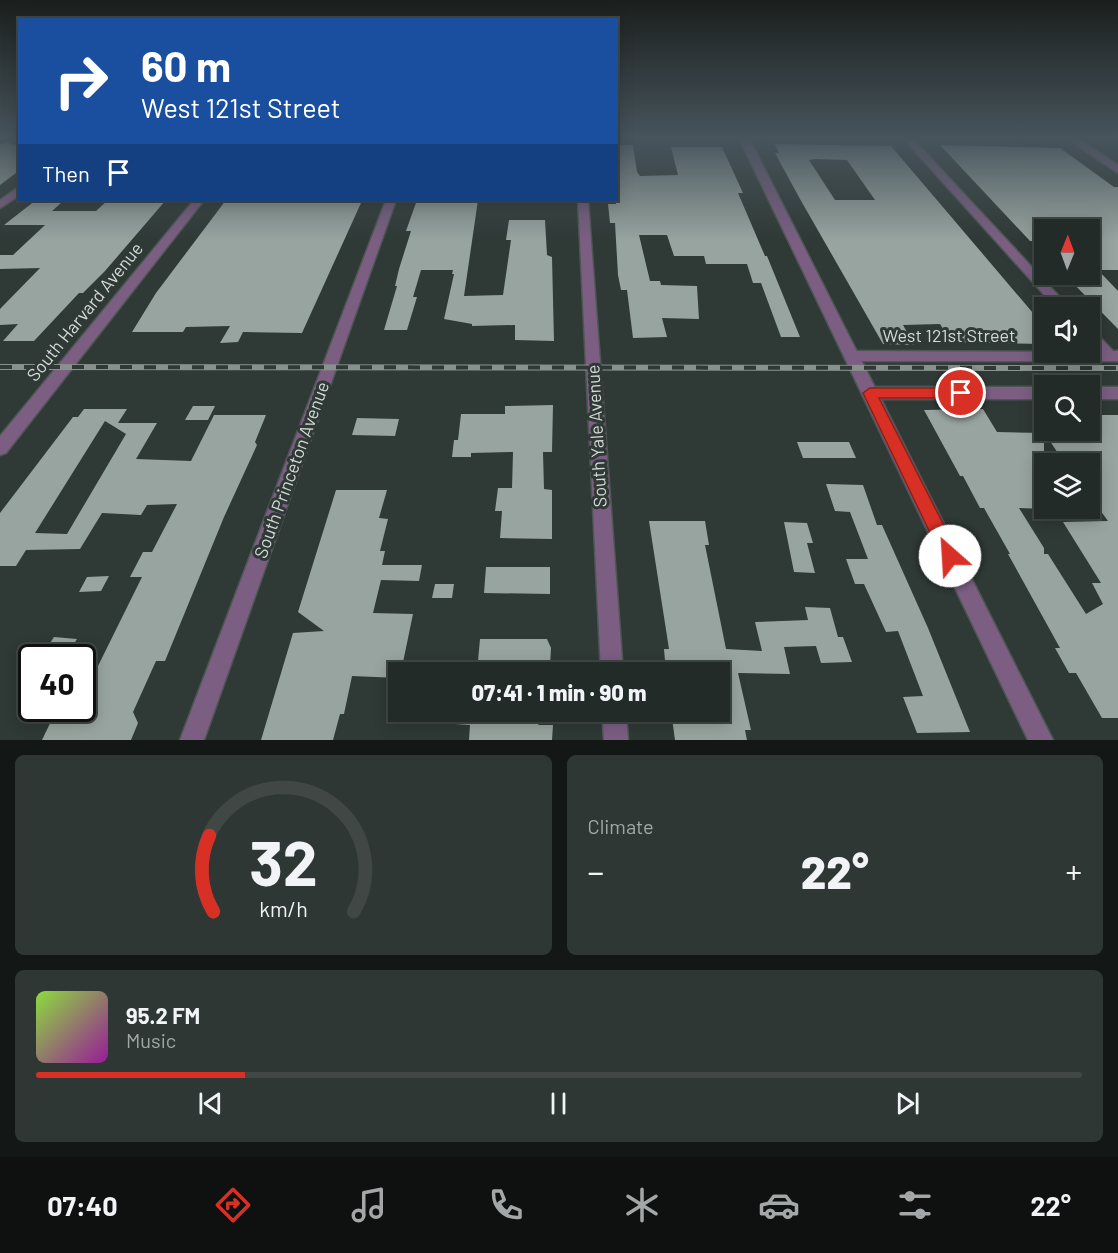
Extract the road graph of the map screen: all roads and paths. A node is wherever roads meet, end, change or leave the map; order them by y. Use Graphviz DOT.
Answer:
graph roads {
  1 [pos="761,173"];
  2 [pos="939,173"];
  3 [pos="18,191"];
  4 [pos="198,201"];
  5 [pos="391,201"];
  6 [pos="583,201"];
  7 [pos="0,205"];
  8 [pos="1054,297"];
  9 [pos="1100,344"];
  10 [pos="851,356"];
  11 [pos="1114,356"];
  12 [pos="870,393"];
  13 [pos="1034,393"];
  14 [pos="1100,393"];
  15 [pos="1118,393"];
  16 [pos="0,448"];
  17 [pos="611,662"];
  18 [pos="615,722"];
  19 [pos="192,740"];
  20 [pos="616,740"];
  21 [pos="1041,740"];
  1 -- 10 [label="street"];
  2 -- 8 [label="street"];
  3 -- 7 [label="street"];
  4 -- 16 [label="street, South Harvard Avenue"];
  5 -- 19 [label="street, South Princeton Avenue"];
  6 -- 17 [label="street, South Yale Avenue"];
  9 -- 11 [label="street"];
  10 -- 11 [label="street, West 121st Street"];
  10 -- 12 [label="street"];
  12 -- 13 [label="street"];
  12 -- 21 [label="street"];
  14 -- 15 [label="street"];
  18 -- 20 [label="street"];
}
